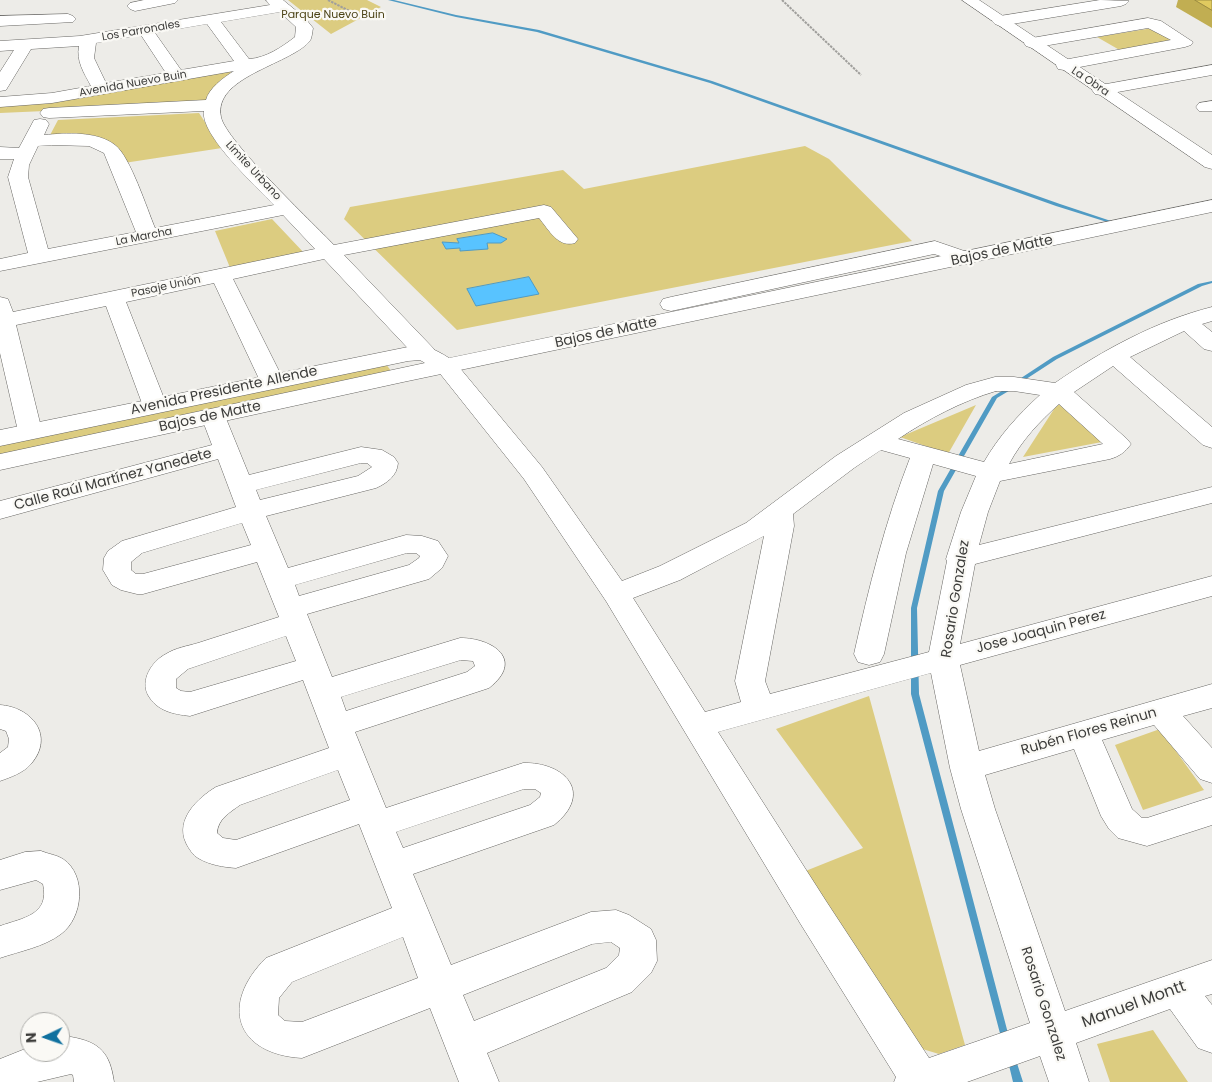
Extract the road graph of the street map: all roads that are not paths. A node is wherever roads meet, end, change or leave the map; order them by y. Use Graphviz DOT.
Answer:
graph roads {
  1 [pos="170,0"];
  2 [pos="969,0"];
  3 [pos="1121,1"];
  4 [pos="133,3"];
  5 [pos="278,4"];
  6 [pos="211,19"];
  7 [pos="0,21"];
  8 [pos="1000,21"];
  9 [pos="145,30"];
  10 [pos="126,33"];
  11 [pos="90,39"];
  12 [pos="54,43"];
  13 [pos="1032,43"];
  14 [pos="25,45"];
  15 [pos="0,46"];
  16 [pos="265,61"];
  17 [pos="245,64"];
  18 [pos="1064,65"];
  19 [pos="1212,70"];
  20 [pos="176,76"];
  21 [pos="0,86"];
  22 [pos="100,89"];
  23 [pos="1101,90"];
  24 [pos="0,102"];
  25 [pos="212,105"];
  26 [pos="45,113"];
  27 [pos="0,116"];
  28 [pos="29,147"];
  29 [pos="0,153"];
  30 [pos="1212,163"];
  31 [pos="1212,206"];
  32 [pos="288,208"];
  33 [pos="148,236"];
  34 [pos="568,239"];
  35 [pos="329,252"];
  36 [pos="40,257"];
  37 [pos="966,258"];
  38 [pos="0,265"];
  39 [pos="221,275"];
  40 [pos="114,298"];
  41 [pos="671,304"];
  42 [pos="2,312"];
  43 [pos="1199,318"];
  44 [pos="1212,344"];
  45 [pos="1115,356"];
  46 [pos="435,360"];
  47 [pos="272,381"];
  48 [pos="1059,391"];
  49 [pos="155,406"];
  50 [pos="213,416"];
  51 [pos="1207,430"];
  52 [pos="30,431"];
  53 [pos="0,438"];
  54 [pos="877,442"];
  55 [pos="227,449"];
  56 [pos="0,462"];
  57 [pos="957,463"];
  58 [pos="1212,495"];
  59 [pos="246,498"];
  60 [pos="0,510"];
  61 [pos="780,512"];
  62 [pos="267,550"];
  63 [pos="960,559"];
  64 [pos="279,580"];
  65 [pos="1212,586"];
  66 [pos="616,594"];
  67 [pos="293,616"];
  68 [pos="934,661"];
  69 [pos="881,663"];
  70 [pos="318,679"];
  71 [pos="1212,696"];
  72 [pos="759,708"];
  73 [pos="1160,711"];
  74 [pos="0,717"];
  75 [pos="697,726"];
  76 [pos="1083,733"];
  77 [pos="343,740"];
  78 [pos="0,768"];
  79 [pos="966,768"];
  80 [pos="1212,770"];
  81 [pos="1212,810"];
  82 [pos="373,816"];
  83 [pos="393,866"];
  84 [pos="0,875"];
  85 [pos="413,916"];
  86 [pos="0,942"];
  87 [pos="1212,977"];
  88 [pos="441,986"];
  89 [pos="1177,989"];
  90 [pos="1212,1035"];
  91 [pos="1041,1038"];
  92 [pos="464,1044"];
  93 [pos="0,1078"];
  94 [pos="918,1081"];
  95 [pos="94,1082"];
  96 [pos="479,1082"];
  97 [pos="1069,1082"];
  1 -- 4 [label="street"];
  2 -- 8 [label="street, La Obra"];
  3 -- 8 [label="street"];
  4 -- 10 [label="street"];
  5 -- 6 [label="street, Los Parronales"];
  5 -- 16 [label="street"];
  6 -- 9 [label="street, Los Parronales"];
  6 -- 17 [label="street"];
  7 -- 12 [label="street"];
  8 -- 13 [label="street, La Obra"];
  9 -- 10 [label="street, Los Parronales"];
  9 -- 20 [label="street"];
  10 -- 11 [label="street, Los Parronales"];
  11 -- 12 [label="street, Los Parronales"];
  11 -- 22 [label="street"];
  12 -- 14 [label="street, Los Parronales"];
  13 -- 18 [label="street, La Obra"];
  13 -- 18 [label="street"];
  14 -- 15 [label="street, Los Parronales"];
  14 -- 21 [label="street"];
  16 -- 17 [label="street, Avenida Nuevo Buin"];
  16 -- 25 [label="street"];
  17 -- 20 [label="street, Avenida Nuevo Buin"];
  18 -- 23 [label="street, La Obra"];
  19 -- 23 [label="street"];
  20 -- 22 [label="street, Avenida Nuevo Buin"];
  22 -- 24 [label="street, Avenida Nuevo Buin"];
  23 -- 30 [label="street, La Obra"];
  25 -- 26 [label="street, Avenida Nuevo Buin"];
  25 -- 32 [label="street, Límite Urbano"];
  26 -- 27 [label="street, Avenida Nuevo Buin"];
  26 -- 28 [label="street"];
  28 -- 29 [label="street"];
  28 -- 33 [label="street"];
  28 -- 36 [label="street"];
  31 -- 37 [label="street, Bajos de Matte"];
  32 -- 33 [label="street, La Marcha"];
  32 -- 35 [label="street, Límite Urbano"];
  33 -- 36 [label="street, La Marcha"];
  34 -- 35 [label="street, Pasaje Unión"];
  35 -- 39 [label="street, Pasaje Unión"];
  35 -- 46 [label="street, Límite Urbano"];
  36 -- 38 [label="street, La Marcha"];
  37 -- 41 [label="street"];
  37 -- 46 [label="street, Bajos de Matte"];
  39 -- 40 [label="street, Pasaje Unión"];
  39 -- 47 [label="street"];
  40 -- 42 [label="street, Pasaje Unión"];
  40 -- 49 [label="street"];
  42 -- 52 [label="street"];
  43 -- 44 [label="street"];
  43 -- 45 [label="street, Rosario Gonzalez"];
  45 -- 48 [label="street, Rosario Gonzalez"];
  45 -- 51 [label="street"];
  46 -- 47 [label="street, Avenida Presidente Allende"];
  46 -- 50 [label="street, Bajos de Matte"];
  46 -- 66 [label="street, Límite Urbano"];
  47 -- 49 [label="street, Avenida Presidente Allende"];
  48 -- 54 [label="street"];
  48 -- 57 [label="street, Rosario Gonzalez"];
  48 -- 57 [label="street"];
  49 -- 52 [label="street, Avenida Presidente Allende"];
  50 -- 55 [label="street"];
  50 -- 56 [label="street, Bajos de Matte"];
  52 -- 53 [label="street, Avenida Presidente Allende"];
  54 -- 57 [label="street"];
  54 -- 61 [label="street"];
  55 -- 59 [label="street"];
  55 -- 60 [label="street, Calle Raúl Martínez Yanedete"];
  57 -- 63 [label="street, Rosario Gonzalez"];
  57 -- 69 [label="street"];
  58 -- 63 [label="street"];
  59 -- 62 [label="street"];
  59 -- 62 [label="street"];
  61 -- 66 [label="street"];
  61 -- 72 [label="street"];
  62 -- 64 [label="street"];
  63 -- 68 [label="street, Rosario Gonzalez"];
  64 -- 67 [label="street"];
  64 -- 67 [label="street"];
  65 -- 68 [label="street, Jose Joaquin Perez"];
  66 -- 75 [label="street, Límite Urbano"];
  67 -- 70 [label="street"];
  67 -- 70 [label="street"];
  68 -- 69 [label="street, Jose Joaquin Perez"];
  68 -- 79 [label="street, Rosario Gonzalez"];
  69 -- 72 [label="street, Jose Joaquin Perez"];
  70 -- 77 [label="street"];
  70 -- 77 [label="street"];
  71 -- 73 [label="street, Rubén Flores Reinun"];
  72 -- 75 [label="street, Jose Joaquin Perez"];
  73 -- 76 [label="street, Rubén Flores Reinun"];
  73 -- 80 [label="street"];
  74 -- 78 [label="street"];
  75 -- 94 [label="street, Límite Urbano"];
  76 -- 79 [label="street, Rubén Flores Reinun"];
  76 -- 81 [label="street"];
  77 -- 82 [label="street"];
  77 -- 82 [label="street"];
  79 -- 91 [label="street, Rosario Gonzalez"];
  82 -- 83 [label="street"];
  82 -- 83 [label="street"];
  83 -- 85 [label="street"];
  84 -- 86 [label="street"];
  85 -- 88 [label="street"];
  85 -- 88 [label="street"];
  87 -- 89 [label="street, Manuel Montt"];
  88 -- 92 [label="street"];
  88 -- 92 [label="street"];
  89 -- 90 [label="street"];
  89 -- 91 [label="street, Manuel Montt"];
  91 -- 94 [label="street, Manuel Montt"];
  91 -- 97 [label="street, Rosario Gonzalez"];
  92 -- 96 [label="street"];
  93 -- 95 [label="street"];
}
